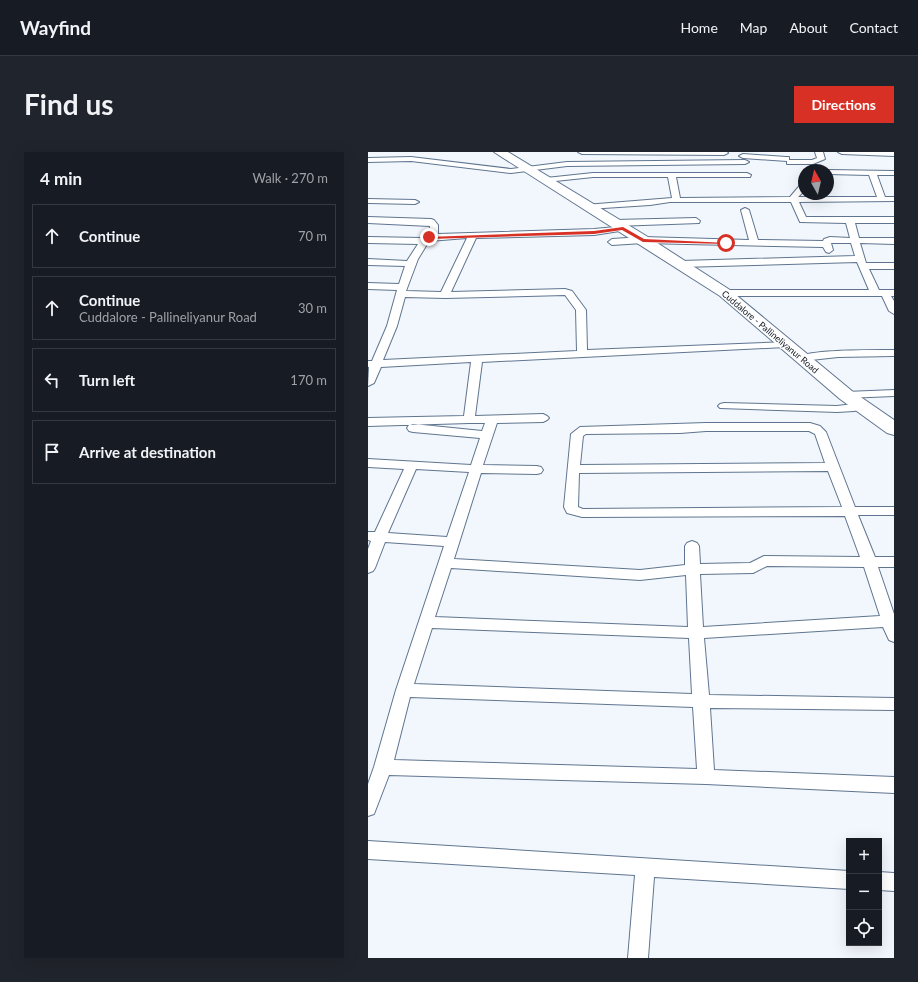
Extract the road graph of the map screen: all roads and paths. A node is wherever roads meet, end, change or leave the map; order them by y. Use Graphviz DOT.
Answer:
graph roads {
  1 [pos="500,152"];
  2 [pos="579,152"];
  3 [pos="582,152"];
  4 [pos="628,152"];
  5 [pos="700,152"];
  6 [pos="780,152"];
  7 [pos="819,152"];
  8 [pos="842,152"];
  9 [pos="894,154"];
  10 [pos="742,156"];
  11 [pos="368,160"];
  12 [pos="788,161"];
  13 [pos="578,164"];
  14 [pos="798,169"];
  15 [pos="529,170"];
  16 [pos="834,172"];
  17 [pos="872,172"];
  18 [pos="894,173"];
  19 [pos="672,175"];
  20 [pos="546,180"];
  21 [pos="798,193"];
  22 [pos="793,198"];
  23 [pos="882,198"];
  24 [pos="894,199"];
  25 [pos="676,200"];
  26 [pos="368,201"];
  27 [pos="415,202"];
  28 [pos="588,206"];
  29 [pos="745,210"];
  30 [pos="368,220"];
  31 [pos="850,220"];
  32 [pos="894,220"];
  33 [pos="696,221"];
  34 [pos="619,226"];
  35 [pos="472,235"];
  36 [pos="429,239"];
  37 [pos="368,240"];
  38 [pos="643,240"];
  39 [pos="855,240"];
  40 [pos="894,241"];
  41 [pos="612,242"];
  42 [pos="754,243"];
  43 [pos="826,244"];
  44 [pos="834,260"];
  45 [pos="368,262"];
  46 [pos="862,262"];
  47 [pos="411,264"];
  48 [pos="681,264"];
  49 [pos="894,266"];
  50 [pos="368,286"];
  51 [pos="402,290"];
  52 [pos="725,293"];
  53 [pos="885,293"];
  54 [pos="445,295"];
  55 [pos="894,311"];
  56 [pos="786,344"];
  57 [pos="894,353"];
  58 [pos="582,354"];
  59 [pos="802,358"];
  60 [pos="477,359"];
  61 [pos="372,364"];
  62 [pos="368,382"];
  63 [pos="894,393"];
  64 [pos="846,395"];
  65 [pos="724,406"];
  66 [pos="861,406"];
  67 [pos="543,418"];
  68 [pos="469,419"];
  69 [pos="492,420"];
  70 [pos="398,421"];
  71 [pos="368,422"];
  72 [pos="894,429"];
  73 [pos="487,435"];
  74 [pos="368,462"];
  75 [pos="412,465"];
  76 [pos="832,467"];
  77 [pos="476,469"];
  78 [pos="573,469"];
  79 [pos="537,470"];
  80 [pos="849,511"];
  81 [pos="894,511"];
  82 [pos="374,536"];
  83 [pos="452,542"];
  84 [pos="692,546"];
  85 [pos="446,562"];
  86 [pos="869,562"];
  87 [pos="894,562"];
  88 [pos="368,568"];
  89 [pos="692,570"];
  90 [pos="891,621"];
  91 [pos="427,622"];
  92 [pos="697,633"];
  93 [pos="894,636"];
  94 [pos="404,690"];
  95 [pos="701,701"];
  96 [pos="894,704"];
  97 [pos="383,767"];
  98 [pos="706,777"];
  99 [pos="894,785"];
  100 [pos="368,808"];
  101 [pos="368,850"];
  102 [pos="645,867"];
  103 [pos="846,880"];
  104 [pos="882,881"];
  105 [pos="894,882"];
  106 [pos="638,958"];
  1 -- 15 [label="main road, Cuddalore - Pallineliyanur Road"];
  2 -- 13 [label="street"];
  3 -- 4 [label="street"];
  4 -- 5 [label="street"];
  5 -- 10 [label="street"];
  6 -- 12 [label="street"];
  7 -- 12 [label="street"];
  8 -- 9 [label="street"];
  10 -- 12 [label="street"];
  10 -- 13 [label="street"];
  10 -- 19 [label="street"];
  11 -- 15 [label="street"];
  12 -- 14 [label="street"];
  13 -- 15 [label="street"];
  15 -- 20 [label="main road, Cuddalore - Pallineliyanur Road"];
  16 -- 17 [label="street"];
  17 -- 18 [label="street"];
  17 -- 23 [label="street"];
  19 -- 20 [label="street"];
  19 -- 25 [label="street"];
  20 -- 28 [label="main road, Cuddalore - Pallineliyanur Road"];
  21 -- 22 [label="street"];
  22 -- 23 [label="street"];
  22 -- 25 [label="street"];
  22 -- 31 [label="street"];
  23 -- 24 [label="street"];
  25 -- 28 [label="street"];
  26 -- 27 [label="street"];
  28 -- 34 [label="main road, Cuddalore - Pallineliyanur Road"];
  29 -- 42 [label="street"];
  30 -- 36 [label="street"];
  31 -- 32 [label="street"];
  31 -- 39 [label="street"];
  33 -- 34 [label="street"];
  34 -- 35 [label="street"];
  34 -- 38 [label="main road, Cuddalore - Pallineliyanur Road"];
  35 -- 36 [label="street"];
  35 -- 54 [label="street"];
  36 -- 37 [label="street"];
  36 -- 47 [label="street"];
  38 -- 41 [label="street"];
  38 -- 42 [label="street"];
  38 -- 48 [label="main road, Cuddalore - Pallineliyanur Road"];
  39 -- 40 [label="street"];
  39 -- 43 [label="street"];
  39 -- 46 [label="street"];
  42 -- 43 [label="street"];
  43 -- 44 [label="street"];
  44 -- 46 [label="street"];
  44 -- 48 [label="street"];
  45 -- 47 [label="street"];
  46 -- 49 [label="street"];
  46 -- 53 [label="street"];
  47 -- 51 [label="street"];
  48 -- 52 [label="main road, Cuddalore - Pallineliyanur Road"];
  50 -- 51 [label="street"];
  51 -- 54 [label="street"];
  51 -- 61 [label="street"];
  52 -- 53 [label="street"];
  52 -- 56 [label="main road, Cuddalore - Pallineliyanur Road"];
  53 -- 55 [label="street"];
  54 -- 58 [label="street"];
  56 -- 58 [label="street"];
  56 -- 59 [label="main road, Cuddalore - Pallineliyanur Road"];
  57 -- 59 [label="street"];
  58 -- 60 [label="street"];
  59 -- 64 [label="main road, Cuddalore - Pallineliyanur Road"];
  60 -- 61 [label="street"];
  60 -- 68 [label="street"];
  61 -- 62 [label="street"];
  63 -- 64 [label="street"];
  64 -- 66 [label="main road, Cuddalore - Pallineliyanur Road"];
  65 -- 66 [label="street"];
  66 -- 72 [label="main road, Cuddalore - Pallineliyanur Road"];
  67 -- 69 [label="street"];
  68 -- 69 [label="street"];
  68 -- 70 [label="street"];
  69 -- 73 [label="street"];
  70 -- 71 [label="street"];
  70 -- 73 [label="street"];
  73 -- 77 [label="street"];
  74 -- 75 [label="street"];
  75 -- 77 [label="street"];
  75 -- 82 [label="street"];
  76 -- 78 [label="street"];
  76 -- 78 [label="street"];
  76 -- 80 [label="street"];
  77 -- 79 [label="street"];
  77 -- 83 [label="street"];
  78 -- 80 [label="street"];
  80 -- 81 [label="street"];
  80 -- 86 [label="street"];
  82 -- 83 [label="street"];
  82 -- 88 [label="street"];
  83 -- 85 [label="street"];
  84 -- 89 [label="street"];
  85 -- 89 [label="street"];
  85 -- 91 [label="street"];
  86 -- 87 [label="street"];
  86 -- 89 [label="street"];
  86 -- 90 [label="street"];
  89 -- 92 [label="street"];
  90 -- 92 [label="street"];
  90 -- 93 [label="street"];
  91 -- 92 [label="street"];
  91 -- 94 [label="street"];
  92 -- 95 [label="street"];
  94 -- 95 [label="street"];
  94 -- 97 [label="street"];
  95 -- 96 [label="street"];
  95 -- 98 [label="street"];
  97 -- 98 [label="street"];
  97 -- 100 [label="street"];
  98 -- 99 [label="street"];
  101 -- 102 [label="street"];
  102 -- 103 [label="street"];
  102 -- 106 [label="street"];
  104 -- 105 [label="street"];
}
